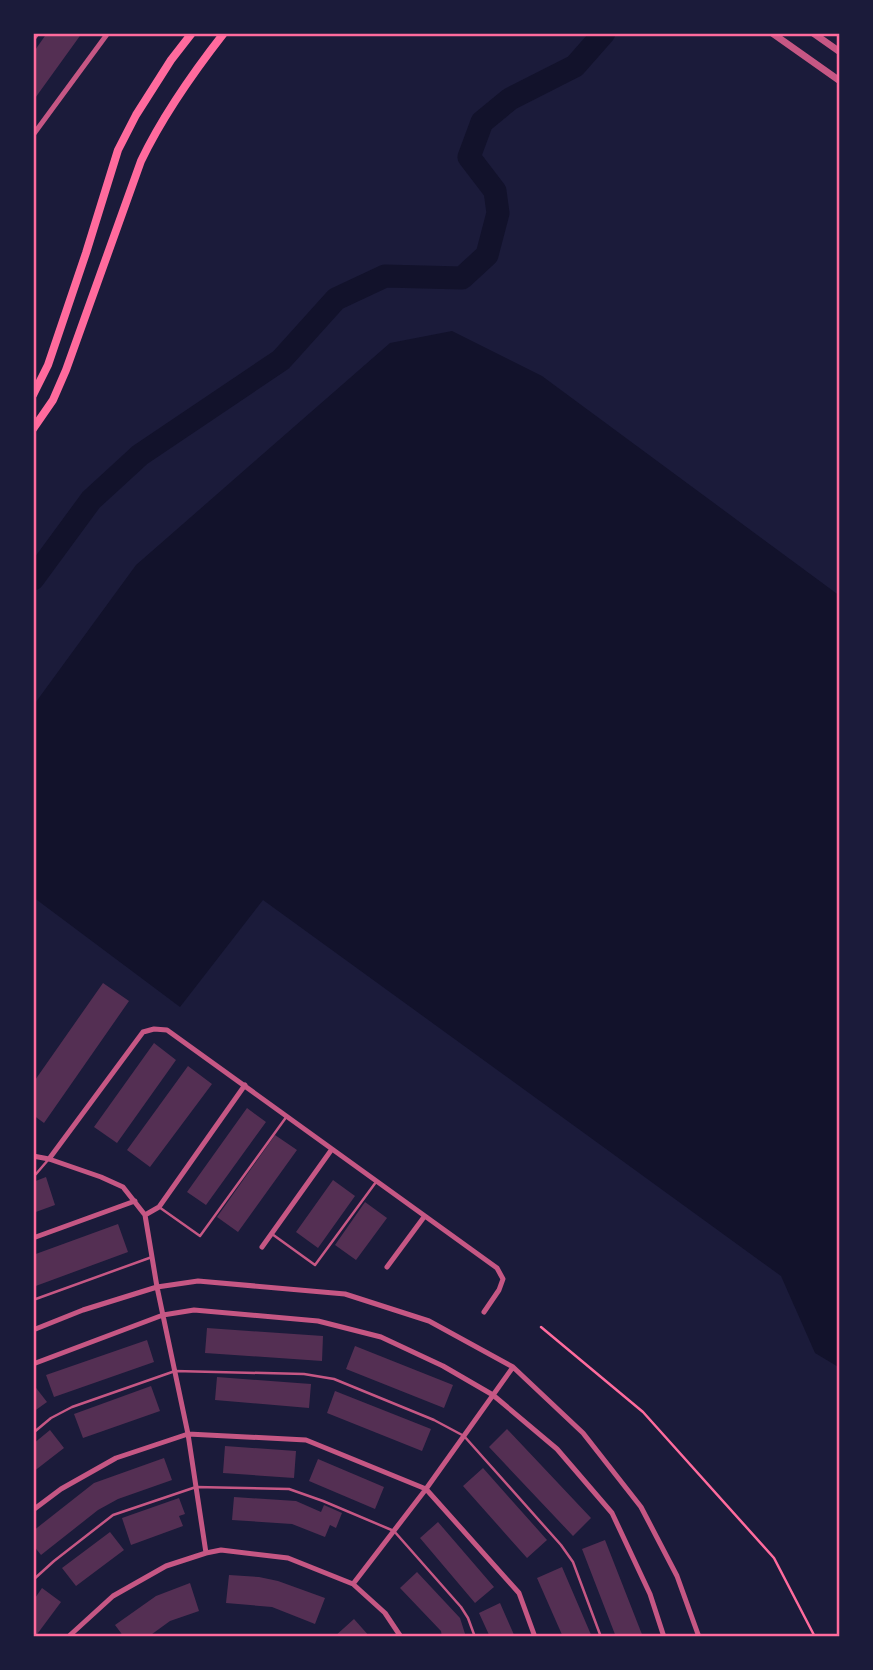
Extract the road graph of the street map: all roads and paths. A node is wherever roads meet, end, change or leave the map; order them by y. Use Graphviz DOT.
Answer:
graph roads {
  1 [pos="39,33"];
  2 [pos="108,33"];
  3 [pos="192,33"];
  4 [pos="224,33"];
  5 [pos="772,33"];
  6 [pos="813,33"];
  7 [pos="33,41"];
  8 [pos="840,52"];
  9 [pos="840,81"];
  10 [pos="33,135"];
  11 [pos="33,395"];
  12 [pos="33,429"];
  13 [pos="245,1085"];
  14 [pos="287,1116"];
  15 [pos="332,1149"];
  16 [pos="33,1156"];
  17 [pos="49,1159"];
  18 [pos="33,1175"];
  19 [pos="376,1181"];
  20 [pos="135,1201"];
  21 [pos="159,1207"];
  22 [pos="145,1215"];
  23 [pos="424,1217"];
  24 [pos="272,1234"];
  25 [pos="33,1238"];
  26 [pos="262,1247"];
  27 [pos="153,1256"];
  28 [pos="387,1267"];
  29 [pos="157,1287"];
  30 [pos="33,1300"];
  31 [pos="484,1312"];
  32 [pos="163,1315"];
  33 [pos="541,1327"];
  34 [pos="33,1330"];
  35 [pos="33,1364"];
  36 [pos="513,1367"];
  37 [pos="175,1371"];
  38 [pos="493,1395"];
  39 [pos="33,1433"];
  40 [pos="188,1434"];
  41 [pos="464,1436"];
  42 [pos="196,1487"];
  43 [pos="426,1489"];
  44 [pos="33,1510"];
  45 [pos="394,1531"];
  46 [pos="206,1553"];
  47 [pos="33,1580"];
  48 [pos="354,1584"];
  49 [pos="68,1637"];
  50 [pos="401,1637"];
  51 [pos="475,1637"];
  52 [pos="535,1637"];
  53 [pos="601,1637"];
  54 [pos="664,1637"];
  55 [pos="699,1637"];
  56 [pos="815,1637"];
  1 -- 7 [label="lane"];
  2 -- 10 [label="street"];
  3 -- 11 [label="main road"];
  4 -- 12 [label="main road"];
  5 -- 9 [label="street"];
  6 -- 8 [label="street"];
  13 -- 14 [label="street"];
  13 -- 17 [label="street"];
  13 -- 21 [label="street"];
  14 -- 15 [label="street"];
  14 -- 21 [label="lane"];
  15 -- 19 [label="street"];
  15 -- 24 [label="street"];
  16 -- 17 [label="street"];
  17 -- 18 [label="lane"];
  17 -- 20 [label="street"];
  19 -- 23 [label="street"];
  19 -- 24 [label="lane"];
  20 -- 22 [label="street"];
  20 -- 25 [label="street"];
  21 -- 22 [label="street"];
  22 -- 27 [label="street"];
  23 -- 28 [label="street"];
  23 -- 31 [label="street"];
  24 -- 26 [label="street"];
  27 -- 29 [label="street"];
  27 -- 30 [label="lane"];
  29 -- 32 [label="street"];
  29 -- 34 [label="street"];
  29 -- 36 [label="street"];
  32 -- 35 [label="street"];
  32 -- 37 [label="street"];
  32 -- 38 [label="street"];
  33 -- 56 [label="path"];
  36 -- 38 [label="street"];
  36 -- 55 [label="street"];
  37 -- 39 [label="lane"];
  37 -- 40 [label="street"];
  37 -- 41 [label="lane"];
  38 -- 41 [label="street"];
  38 -- 54 [label="street"];
  40 -- 42 [label="street"];
  40 -- 43 [label="street"];
  40 -- 44 [label="street"];
  41 -- 43 [label="street"];
  41 -- 53 [label="lane"];
  42 -- 45 [label="lane"];
  42 -- 46 [label="street"];
  42 -- 47 [label="lane"];
  43 -- 45 [label="street"];
  43 -- 52 [label="street"];
  45 -- 48 [label="street"];
  45 -- 51 [label="lane"];
  46 -- 48 [label="street"];
  46 -- 49 [label="street"];
  48 -- 50 [label="street"];
}
